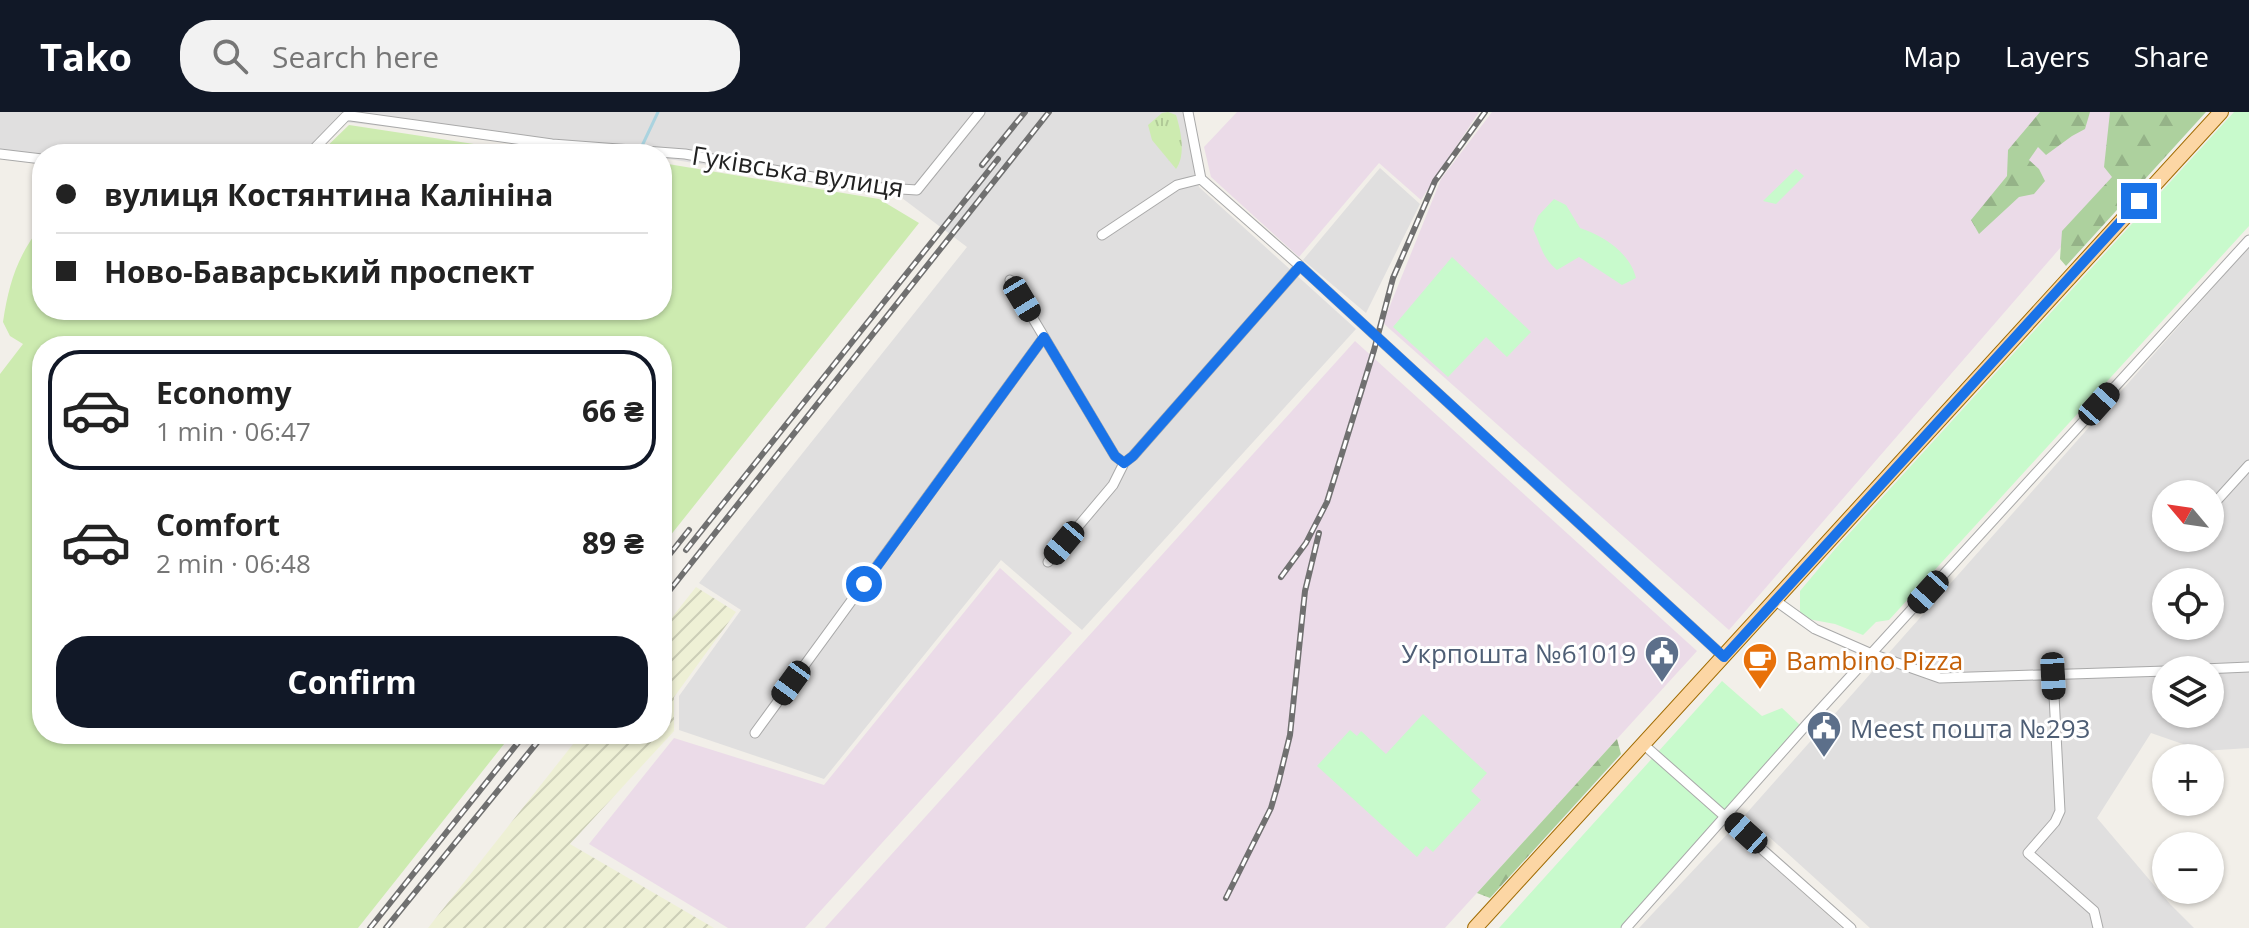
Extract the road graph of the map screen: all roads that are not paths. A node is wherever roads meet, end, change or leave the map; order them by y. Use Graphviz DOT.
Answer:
graph roads {
  1 [pos="980,112"];
  2 [pos="1188,112"];
  3 [pos="2221,112"];
  4 [pos="350,115"];
  5 [pos="320,144"];
  6 [pos="552,144"];
  7 [pos="672,153"];
  8 [pos="0,154"];
  9 [pos="32,158"];
  10 [pos="1201,179"];
  11 [pos="1102,235"];
  12 [pos="2249,240"];
  13 [pos="1300,266"];
  14 [pos="1010,280"];
  15 [pos="1044,337"];
  16 [pos="1124,463"];
  17 [pos="2249,465"];
  18 [pos="2224,493"];
  19 [pos="1048,562"];
  20 [pos="1776,601"];
  21 [pos="1872,654"];
  22 [pos="1724,657"];
  23 [pos="2249,667"];
  24 [pos="2224,668"];
  25 [pos="2152,672"];
  26 [pos="2053,676"];
  27 [pos="755,733"];
  28 [pos="1643,744"];
  29 [pos="1726,816"];
  30 [pos="1475,928"];
  31 [pos="1626,928"];
  32 [pos="1851,928"];
  33 [pos="2098,928"];
  1 -- 7 [label="street, Гуківська вулиця"];
  2 -- 10 [label="street"];
  3 -- 20 [label="main road"];
  4 -- 5 [label="street"];
  4 -- 6 [label="street, Гуківська вулиця"];
  8 -- 9 [label="street"];
  10 -- 11 [label="street"];
  10 -- 13 [label="street"];
  12 -- 21 [label="street"];
  13 -- 16 [label="street"];
  13 -- 22 [label="street"];
  14 -- 15 [label="street"];
  15 -- 16 [label="street"];
  15 -- 27 [label="street"];
  16 -- 19 [label="street"];
  17 -- 18 [label="street"];
  20 -- 21 [label="street"];
  20 -- 22 [label="main road"];
  21 -- 26 [label="street"];
  21 -- 29 [label="street"];
  22 -- 28 [label="main road"];
  23 -- 24 [label="street"];
  25 -- 26 [label="street"];
  26 -- 33 [label="street"];
  28 -- 29 [label="street"];
  28 -- 30 [label="main road"];
  29 -- 31 [label="street"];
  29 -- 32 [label="street"];
}
